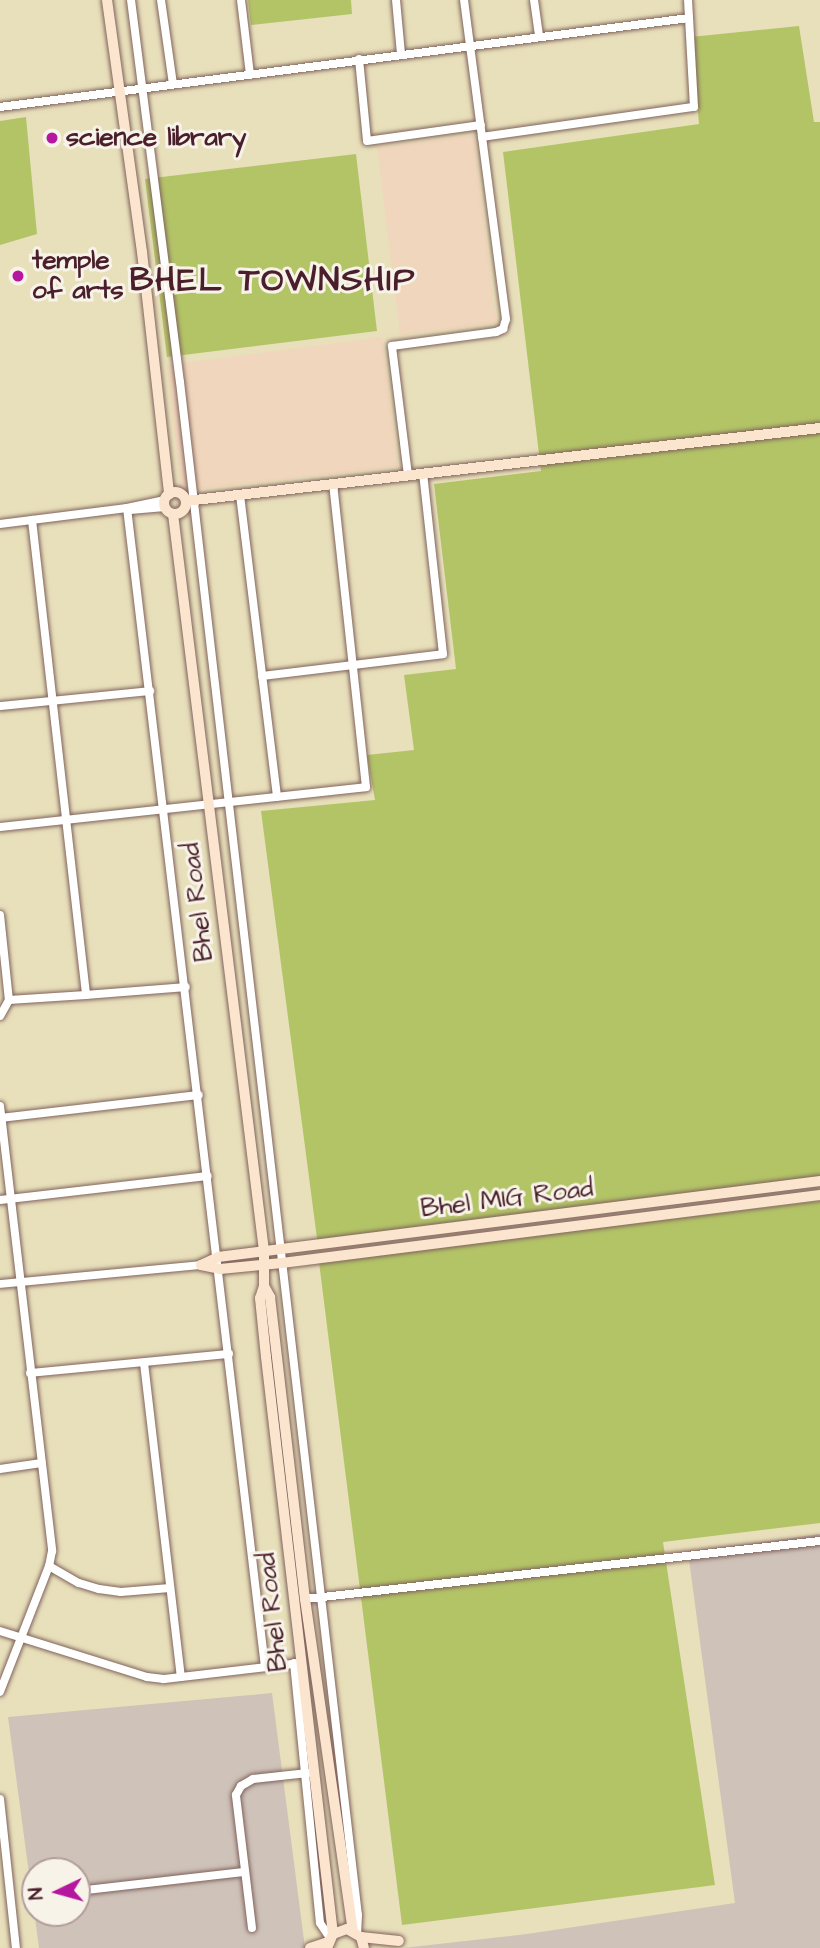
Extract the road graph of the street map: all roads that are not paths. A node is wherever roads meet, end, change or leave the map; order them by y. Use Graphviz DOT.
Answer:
graph roads {
  1 [pos="107,0"];
  2 [pos="131,0"];
  3 [pos="161,0"];
  4 [pos="241,0"];
  5 [pos="396,0"];
  6 [pos="464,0"];
  7 [pos="534,0"];
  8 [pos="688,0"];
  9 [pos="689,18"];
  10 [pos="539,37"];
  11 [pos="470,46"];
  12 [pos="401,54"];
  13 [pos="359,60"];
  14 [pos="250,74"];
  15 [pos="173,84"];
  16 [pos="141,89"];
  17 [pos="119,93"];
  18 [pos="0,107"];
  19 [pos="481,125"];
  20 [pos="482,137"];
  21 [pos="820,428"];
  22 [pos="424,473"];
  23 [pos="408,475"];
  24 [pos="333,484"];
  25 [pos="240,495"];
  26 [pos="189,500"];
  27 [pos="168,504"];
  28 [pos="127,508"];
  29 [pos="32,520"];
  30 [pos="0,524"];
  31 [pos="353,665"];
  32 [pos="262,676"];
  33 [pos="150,691"];
  34 [pos="52,701"];
  35 [pos="0,706"];
  36 [pos="277,797"];
  37 [pos="228,802"];
  38 [pos="209,804"];
  39 [pos="164,808"];
  40 [pos="66,820"];
  41 [pos="0,827"];
  42 [pos="0,915"];
  43 [pos="186,987"];
  44 [pos="86,995"];
  45 [pos="9,1000"];
  46 [pos="0,1016"];
  47 [pos="199,1095"];
  48 [pos="0,1106"];
  49 [pos="1,1118"];
  50 [pos="208,1176"];
  51 [pos="820,1181"];
  52 [pos="820,1195"];
  53 [pos="4,1199"];
  54 [pos="281,1250"];
  55 [pos="264,1251"];
  56 [pos="219,1263"];
  57 [pos="282,1264"];
  58 [pos="201,1265"];
  59 [pos="265,1265"];
  60 [pos="20,1281"];
  61 [pos="0,1284"];
  62 [pos="264,1286"];
  63 [pos="229,1354"];
  64 [pos="144,1363"];
  65 [pos="30,1373"];
  66 [pos="42,1463"];
  67 [pos="0,1469"];
  68 [pos="820,1541"];
  69 [pos="49,1566"];
  70 [pos="170,1588"];
  71 [pos="320,1596"];
  72 [pos="305,1598"];
  73 [pos="0,1631"];
  74 [pos="19,1638"];
  75 [pos="297,1663"];
  76 [pos="265,1667"];
  77 [pos="181,1677"];
  78 [pos="0,1692"];
  79 [pos="309,1773"];
  80 [pos="0,1799"];
  81 [pos="244,1872"];
  82 [pos="91,1889"];
  83 [pos="252,1928"];
  84 [pos="359,1937"];
  85 [pos="329,1940"];
  86 [pos="16,1948"];
  87 [pos="310,1948"];
  88 [pos="382,1948"];
  1 -- 17 [label="street, Bhel Road"];
  2 -- 16 [label="street"];
  3 -- 15 [label="street"];
  4 -- 14 [label="street"];
  5 -- 12 [label="street"];
  6 -- 11 [label="street"];
  7 -- 10 [label="street"];
  8 -- 9 [label="street"];
  9 -- 10 [label="street"];
  9 -- 20 [label="street"];
  10 -- 11 [label="street"];
  11 -- 12 [label="street"];
  11 -- 19 [label="street"];
  12 -- 13 [label="street"];
  13 -- 14 [label="street"];
  13 -- 19 [label="street"];
  14 -- 15 [label="street"];
  15 -- 16 [label="street"];
  16 -- 17 [label="street"];
  16 -- 26 [label="street"];
  17 -- 18 [label="street"];
  17 -- 27 [label="street, Bhel Road"];
  19 -- 20 [label="street"];
  20 -- 23 [label="street"];
  21 -- 22 [label="street"];
  22 -- 23 [label="street"];
  22 -- 31 [label="street"];
  23 -- 24 [label="street"];
  24 -- 25 [label="street"];
  24 -- 31 [label="street"];
  25 -- 26 [label="street"];
  25 -- 32 [label="street"];
  26 -- 27 [label="street"];
  26 -- 27 [label="street"];
  26 -- 37 [label="street"];
  27 -- 28 [label="street"];
  27 -- 38 [label="street, Bhel Road"];
  28 -- 29 [label="street"];
  28 -- 33 [label="street"];
  29 -- 30 [label="street"];
  29 -- 34 [label="street"];
  31 -- 32 [label="street"];
  31 -- 36 [label="street"];
  32 -- 36 [label="street"];
  33 -- 34 [label="street"];
  33 -- 39 [label="street"];
  34 -- 35 [label="street"];
  34 -- 40 [label="street"];
  36 -- 37 [label="street"];
  37 -- 38 [label="street"];
  37 -- 54 [label="street"];
  38 -- 39 [label="street"];
  38 -- 55 [label="street, Bhel Road"];
  39 -- 40 [label="street"];
  39 -- 43 [label="street"];
  40 -- 41 [label="street"];
  40 -- 44 [label="street"];
  42 -- 45 [label="street"];
  43 -- 44 [label="street"];
  43 -- 47 [label="street"];
  44 -- 45 [label="street"];
  45 -- 46 [label="street"];
  47 -- 49 [label="street"];
  47 -- 50 [label="street"];
  48 -- 49 [label="street"];
  49 -- 53 [label="street"];
  50 -- 53 [label="street"];
  50 -- 56 [label="street"];
  51 -- 54 [label="street, Bhel MIG Road"];
  52 -- 57 [label="street, Bhel MIG Road"];
  53 -- 60 [label="street"];
  54 -- 55 [label="street, Bhel MIG Road"];
  54 -- 57 [label="street"];
  55 -- 56 [label="street, Bhel MIG Road"];
  55 -- 59 [label="street, Bhel Road"];
  56 -- 58 [label="street, Bhel MIG Road"];
  56 -- 59 [label="street, Bhel MIG Road"];
  56 -- 63 [label="street"];
  57 -- 59 [label="street, Bhel MIG Road"];
  57 -- 71 [label="street"];
  58 -- 60 [label="street, Bhel MIG Road"];
  59 -- 62 [label="street, Bhel Road"];
  60 -- 61 [label="street, Bhel MIG Road"];
  60 -- 65 [label="street"];
  62 -- 72 [label="street, Bhel Road"];
  62 -- 75 [label="street, Bhel Road"];
  63 -- 64 [label="street"];
  63 -- 76 [label="street"];
  64 -- 65 [label="street"];
  64 -- 70 [label="street"];
  65 -- 66 [label="street"];
  66 -- 67 [label="street"];
  66 -- 69 [label="street"];
  68 -- 71 [label="street"];
  69 -- 70 [label="street"];
  69 -- 74 [label="street"];
  70 -- 77 [label="street"];
  71 -- 72 [label="street"];
  71 -- 84 [label="street"];
  72 -- 84 [label="street, Bhel Road"];
  73 -- 74 [label="street"];
  74 -- 77 [label="street"];
  74 -- 78 [label="street"];
  75 -- 76 [label="street"];
  75 -- 79 [label="street, Bhel Road"];
  76 -- 77 [label="street"];
  79 -- 81 [label="street"];
  79 -- 85 [label="street, Bhel Road"];
  80 -- 86 [label="street"];
  81 -- 82 [label="street"];
  81 -- 83 [label="street"];
  84 -- 85 [label="street"];
  84 -- 88 [label="street"];
  85 -- 87 [label="street"];
}
